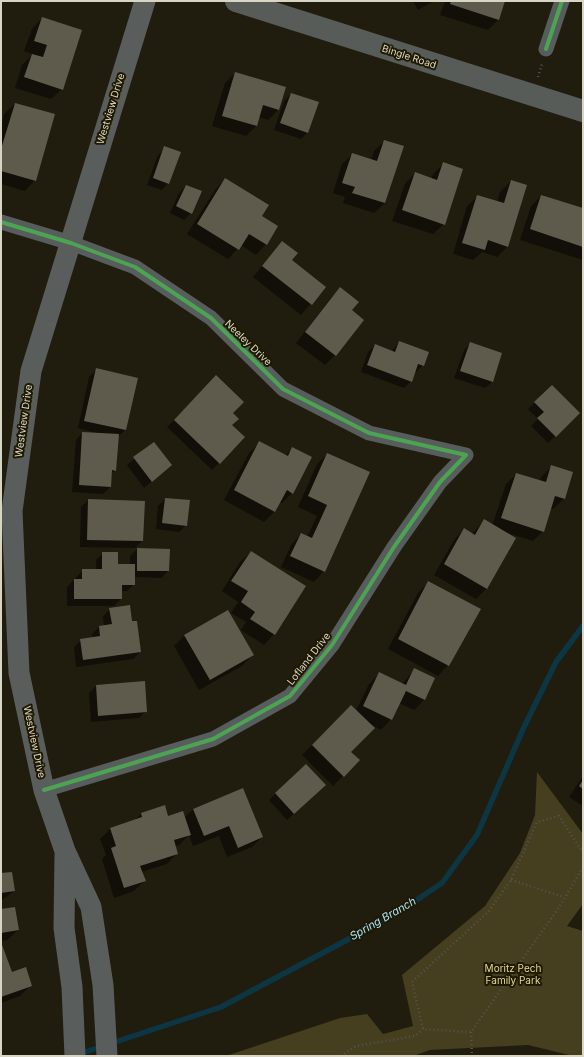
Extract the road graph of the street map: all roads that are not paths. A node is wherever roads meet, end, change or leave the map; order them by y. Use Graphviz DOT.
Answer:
graph roads {
  1 [pos="145,1"];
  2 [pos="236,1"];
  3 [pos="562,1"];
  4 [pos="547,48"];
  5 [pos="583,111"];
  6 [pos="1,222"];
  7 [pos="71,243"];
  8 [pos="466,455"];
  9 [pos="6,509"];
  10 [pos="44,790"];
  11 [pos="65,851"];
  12 [pos="75,1056"];
  13 [pos="107,1056"];
  1 -- 7 [label="main road, Westview Drive"];
  2 -- 5 [label="main road, Bingle Road"];
  3 -- 4 [label="street"];
  6 -- 7 [label="street, Neeley Drive"];
  7 -- 8 [label="street, Neeley Drive"];
  7 -- 9 [label="main road, Westview Drive"];
  8 -- 10 [label="street, Lofland Drive"];
  9 -- 10 [label="main road, Westview Drive"];
  10 -- 11 [label="main road, Westview Drive"];
  11 -- 12 [label="main road, Westview Drive"];
  11 -- 13 [label="main road, Westview Drive"];
}
